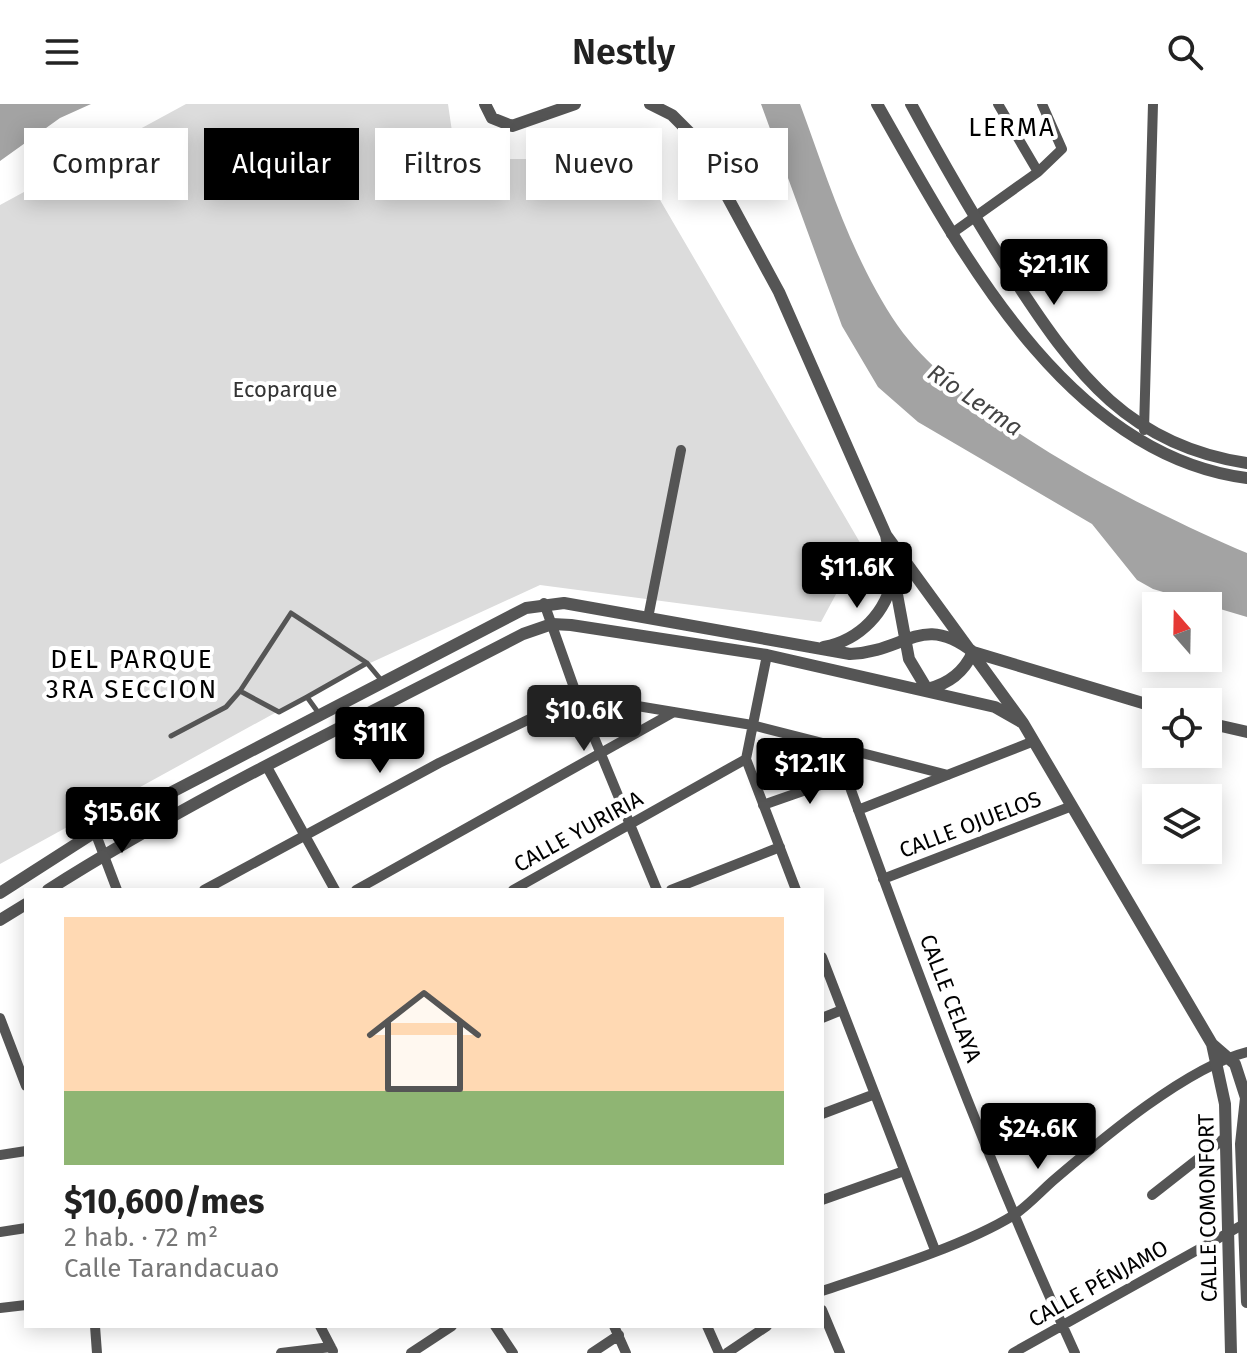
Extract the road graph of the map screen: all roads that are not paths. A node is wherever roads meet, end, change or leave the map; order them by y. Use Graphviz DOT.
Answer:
graph roads {
  1 [pos="485,104"];
  2 [pos="575,104"];
  3 [pos="650,104"];
  4 [pos="877,104"];
  5 [pos="911,104"];
  6 [pos="998,104"];
  7 [pos="1042,104"];
  8 [pos="1153,104"];
  9 [pos="558,107"];
  10 [pos="1038,172"];
  11 [pos="974,218"];
  12 [pos="951,234"];
  13 [pos="1144,423"];
  14 [pos="1143,441"];
  15 [pos="681,450"];
  16 [pos="1247,463"];
  17 [pos="1247,478"];
  18 [pos="886,535"];
  19 [pos="894,569"];
  20 [pos="544,603"];
  21 [pos="648,618"];
  22 [pos="552,624"];
  23 [pos="905,641"];
  24 [pos="819,648"];
  25 [pos="973,652"];
  26 [pos="767,655"];
  27 [pos="367,663"];
  28 [pos="382,682"];
  29 [pos="927,689"];
  30 [pos="240,691"];
  31 [pos="577,696"];
  32 [pos="307,697"];
  33 [pos="1142,703"];
  34 [pos="674,712"];
  35 [pos="320,715"];
  36 [pos="1023,723"];
  37 [pos="752,725"];
  38 [pos="1222,726"];
  39 [pos="1247,732"];
  40 [pos="171,736"];
  41 [pos="1034,741"];
  42 [pos="834,743"];
  43 [pos="602,753"];
  44 [pos="746,759"];
  45 [pos="267,767"];
  46 [pos="948,775"];
  47 [pos="846,776"];
  48 [pos="763,805"];
  49 [pos="1072,806"];
  50 [pos="858,810"];
  51 [pos="631,824"];
  52 [pos="95,832"];
  53 [pos="304,834"];
  54 [pos="780,847"];
  55 [pos="103,854"];
  56 [pos="883,879"];
  57 [pos="51,888"];
  58 [pos="116,888"];
  59 [pos="208,888"];
  60 [pos="334,888"];
  61 [pos="360,888"];
  62 [pos="517,888"];
  63 [pos="656,888"];
  64 [pos="676,888"];
  65 [pos="795,888"];
  66 [pos="0,893"];
  67 [pos="24,905"];
  68 [pos="0,920"];
  69 [pos="824,962"];
  70 [pos="842,1010"];
  71 [pos="824,1017"];
  72 [pos="0,1018"];
  73 [pos="1212,1044"];
  74 [pos="1247,1052"];
  75 [pos="1230,1057"];
  76 [pos="1216,1063"];
  77 [pos="24,1081"];
  78 [pos="875,1094"];
  79 [pos="1246,1097"];
  80 [pos="824,1113"];
  81 [pos="1226,1137"];
  82 [pos="24,1151"];
  83 [pos="0,1155"];
  84 [pos="904,1171"];
  85 [pos="1152,1195"];
  86 [pos="824,1199"];
  87 [pos="1015,1214"];
  88 [pos="1244,1224"];
  89 [pos="24,1228"];
  90 [pos="0,1232"];
  91 [pos="1227,1234"];
  92 [pos="935,1250"];
  93 [pos="824,1290"];
  94 [pos="1247,1302"];
  95 [pos="24,1305"];
  96 [pos="0,1308"];
  97 [pos="824,1315"];
  98 [pos="1062,1326"];
  99 [pos="95,1328"];
  100 [pos="321,1328"];
  101 [pos="450,1328"];
  102 [pos="496,1328"];
  103 [pos="708,1328"];
  104 [pos="764,1328"];
  105 [pos="616,1330"];
  106 [pos="332,1350"];
  107 [pos="424,1350"];
  108 [pos="97,1353"];
  109 [pos="281,1353"];
  110 [pos="411,1353"];
  111 [pos="513,1353"];
  112 [pos="592,1353"];
  113 [pos="626,1353"];
  114 [pos="719,1353"];
  115 [pos="727,1353"];
  116 [pos="840,1353"];
  117 [pos="1013,1353"];
  118 [pos="1075,1353"];
  119 [pos="1231,1353"];
  1 -- 9 [label="street"];
  2 -- 9 [label="street"];
  3 -- 18 [label="street"];
  4 -- 12 [label="street"];
  5 -- 11 [label="street"];
  6 -- 10 [label="street"];
  7 -- 10 [label="street"];
  8 -- 13 [label="street"];
  10 -- 11 [label="street"];
  11 -- 12 [label="street"];
  11 -- 13 [label="street"];
  12 -- 14 [label="street"];
  13 -- 14 [label="street"];
  13 -- 16 [label="street"];
  14 -- 17 [label="street"];
  15 -- 21 [label="street"];
  18 -- 19 [label="street"];
  18 -- 25 [label="street"];
  19 -- 23 [label="street"];
  19 -- 24 [label="street"];
  20 -- 21 [label="street"];
  20 -- 22 [label="street"];
  20 -- 28 [label="street"];
  21 -- 24 [label="street"];
  22 -- 26 [label="street"];
  22 -- 31 [label="street"];
  22 -- 45 [label="street"];
  23 -- 24 [label="street"];
  23 -- 25 [label="street"];
  23 -- 29 [label="street"];
  25 -- 29 [label="street"];
  25 -- 33 [label="street"];
  25 -- 36 [label="street"];
  26 -- 29 [label="street"];
  26 -- 37 [label="street"];
  27 -- 28 [label="lane"];
  27 -- 30 [label="lane"];
  27 -- 32 [label="lane"];
  28 -- 35 [label="street"];
  29 -- 36 [label="street"];
  30 -- 32 [label="lane"];
  30 -- 40 [label="lane"];
  31 -- 34 [label="street"];
  31 -- 43 [label="street"];
  31 -- 53 [label="street"];
  32 -- 35 [label="lane"];
  34 -- 37 [label="street"];
  34 -- 43 [label="street"];
  35 -- 52 [label="street"];
  36 -- 41 [label="street"];
  37 -- 42 [label="street"];
  37 -- 44 [label="street"];
  38 -- 39 [label="street"];
  41 -- 46 [label="street"];
  41 -- 49 [label="street"];
  42 -- 46 [label="street"];
  42 -- 47 [label="street, CALLE CELAYA"];
  43 -- 51 [label="street"];
  43 -- 61 [label="street"];
  44 -- 48 [label="street"];
  44 -- 51 [label="street, CALLE YURIRIA"];
  45 -- 53 [label="street"];
  45 -- 55 [label="street"];
  46 -- 50 [label="street"];
  47 -- 48 [label="street"];
  47 -- 50 [label="street, CALLE CELAYA"];
  48 -- 54 [label="street"];
  49 -- 56 [label="street, CALLE OJUELOS"];
  49 -- 73 [label="street"];
  50 -- 56 [label="street, CALLE CELAYA"];
  51 -- 62 [label="street, CALLE YURIRIA"];
  51 -- 63 [label="street"];
  52 -- 55 [label="street"];
  52 -- 66 [label="street"];
  53 -- 59 [label="street"];
  53 -- 60 [label="street"];
  54 -- 64 [label="street"];
  54 -- 65 [label="street"];
  55 -- 57 [label="street"];
  55 -- 58 [label="street"];
  56 -- 87 [label="street, CALLE CELAYA"];
  67 -- 68 [label="street"];
  69 -- 70 [label="street"];
  70 -- 71 [label="street"];
  70 -- 78 [label="street"];
  72 -- 77 [label="street"];
  73 -- 75 [label="street"];
  73 -- 76 [label="street, CALLE COMONFORT"];
  74 -- 75 [label="street"];
  75 -- 76 [label="street"];
  75 -- 79 [label="street, CALLE COMONFORT"];
  76 -- 81 [label="street, CALLE COMONFORT"];
  76 -- 87 [label="street"];
  78 -- 80 [label="street"];
  78 -- 84 [label="street"];
  79 -- 88 [label="street, CALLE COMONFORT"];
  81 -- 85 [label="street"];
  81 -- 91 [label="street, CALLE COMONFORT"];
  82 -- 83 [label="street"];
  84 -- 86 [label="street"];
  84 -- 92 [label="street"];
  87 -- 92 [label="street"];
  87 -- 98 [label="street, CALLE CELAYA"];
  88 -- 91 [label="street, CALLE PÉNJAMO"];
  88 -- 94 [label="street, CALLE COMONFORT"];
  89 -- 90 [label="street"];
  91 -- 98 [label="street, CALLE PÉNJAMO"];
  91 -- 119 [label="street, CALLE COMONFORT"];
  92 -- 93 [label="street"];
  95 -- 96 [label="street"];
  97 -- 116 [label="street"];
  98 -- 117 [label="street, CALLE PÉNJAMO"];
  98 -- 118 [label="street, CALLE CELAYA"];
  99 -- 108 [label="street"];
  100 -- 106 [label="street"];
  101 -- 107 [label="street"];
  102 -- 111 [label="street"];
  103 -- 114 [label="street"];
  104 -- 115 [label="street"];
  105 -- 112 [label="street"];
  105 -- 113 [label="street"];
  106 -- 109 [label="street"];
  107 -- 110 [label="street"];
}
